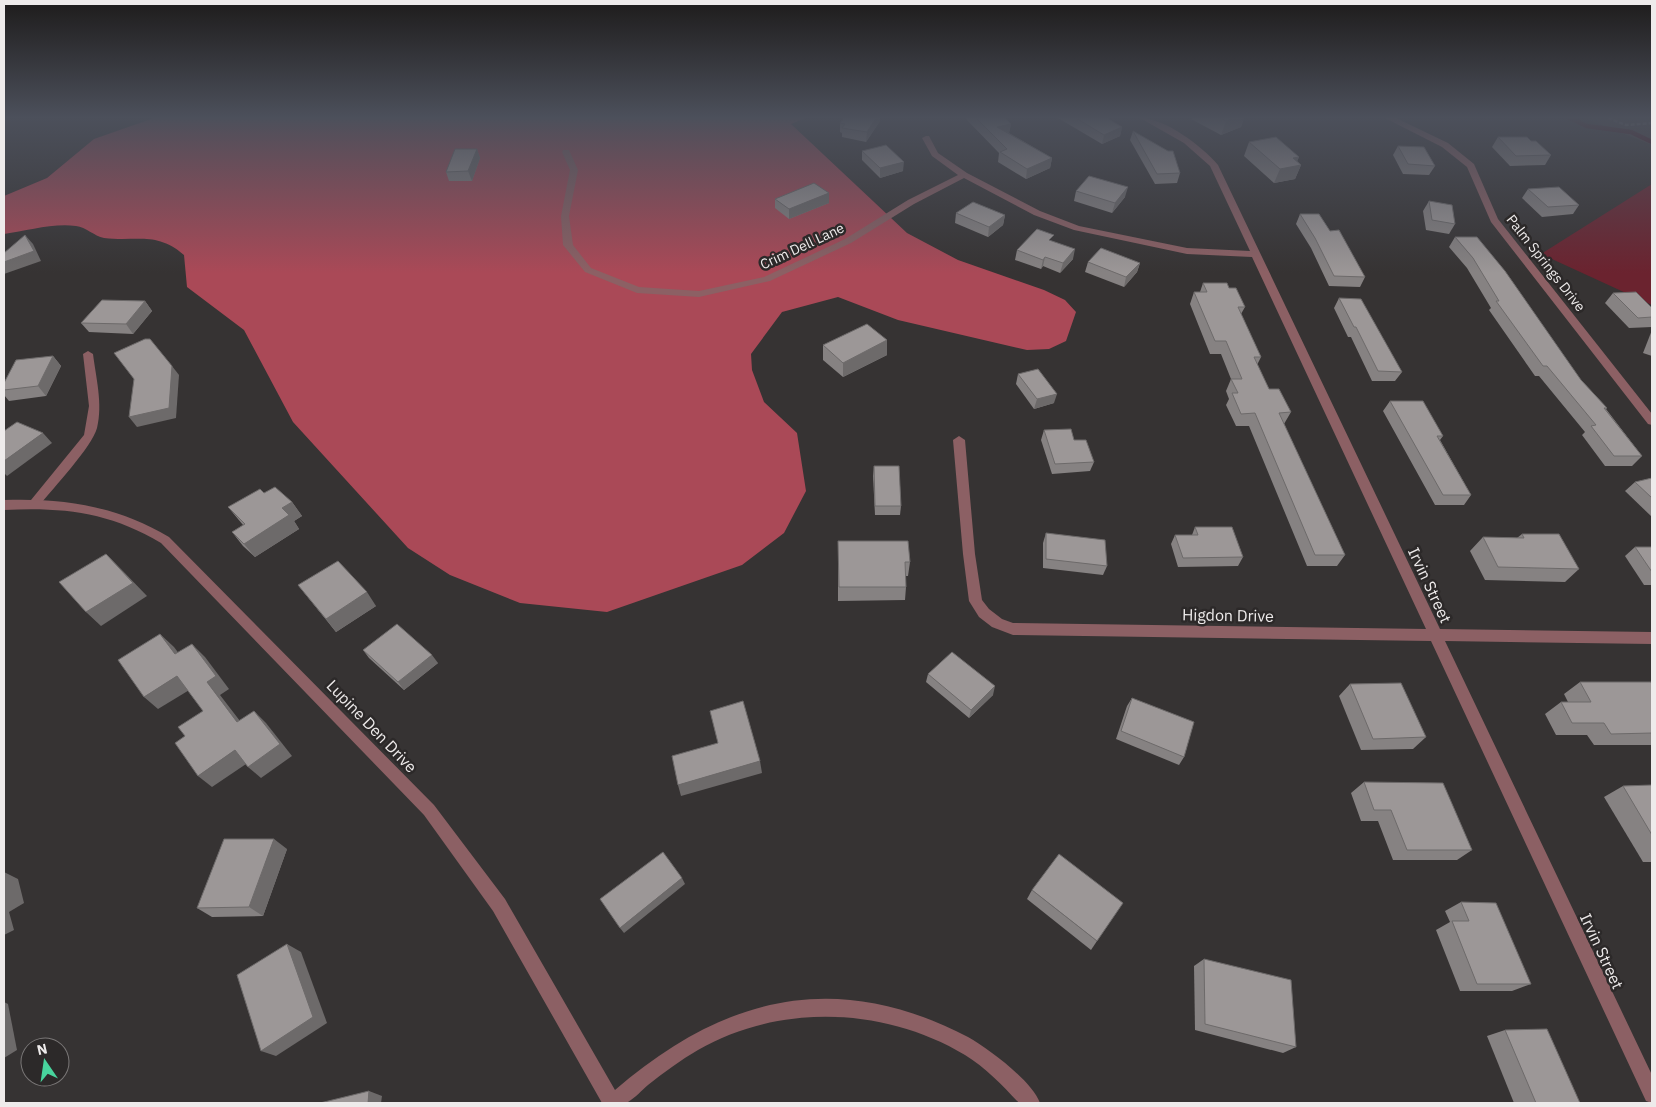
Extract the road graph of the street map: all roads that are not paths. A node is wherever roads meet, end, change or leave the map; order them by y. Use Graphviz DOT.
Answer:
graph roads {
  1 [pos="574,170"];
  2 [pos="957,170"];
  3 [pos="1216,170"];
  4 [pos="1473,170"];
  5 [pos="964,175"];
  6 [pos="1255,254"];
  7 [pos="88,354"];
  8 [pos="1652,422"];
  9 [pos="959,440"];
  10 [pos="35,503"];
  11 [pos="4,505"];
  12 [pos="1435,636"];
  13 [pos="1652,638"];
  14 [pos="1652,1095"];
  15 [pos="613,1103"];
  16 [pos="1031,1103"];
  1 -- 5 [label="street, Crim Dell Lane"];
  2 -- 5 [label="street"];
  3 -- 6 [label="street, Irvin Street"];
  4 -- 8 [label="street, Palm Springs Drive"];
  5 -- 6 [label="street"];
  6 -- 12 [label="street, Irvin Street"];
  7 -- 10 [label="lane"];
  9 -- 12 [label="street, Higdon Drive"];
  10 -- 11 [label="street, Lupine Den Drive"];
  10 -- 15 [label="street, Lupine Den Drive"];
  12 -- 13 [label="street, Higdon Drive"];
  12 -- 14 [label="street, Irvin Street"];
  15 -- 16 [label="street"];
}
